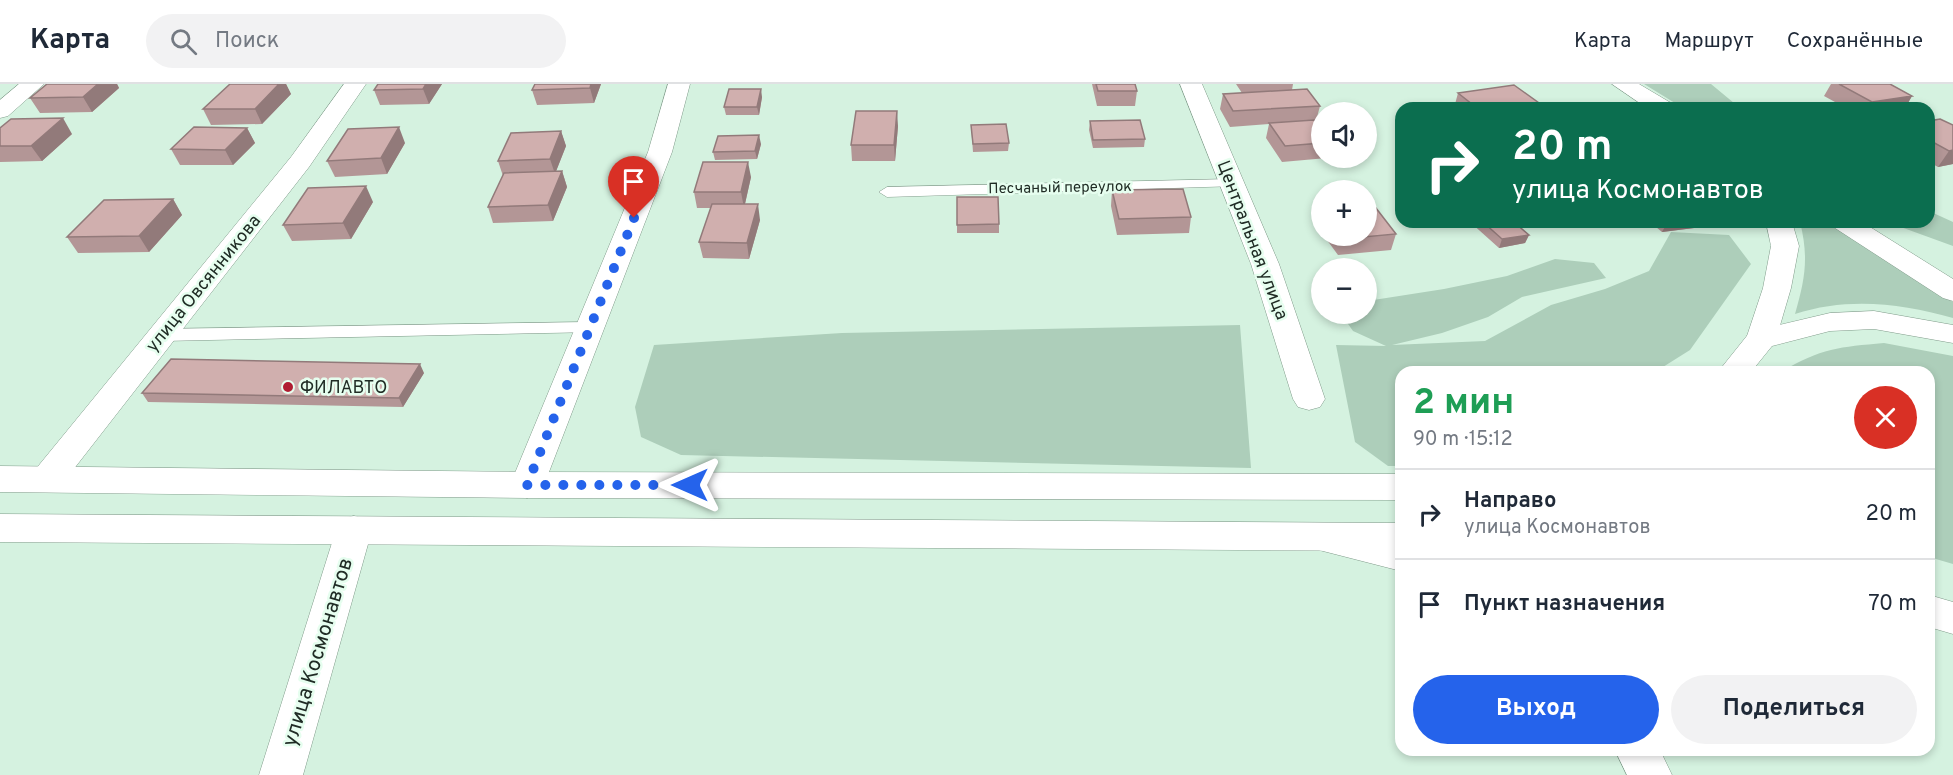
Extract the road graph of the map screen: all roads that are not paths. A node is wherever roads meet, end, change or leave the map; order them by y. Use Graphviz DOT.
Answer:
graph roads {
  1 [pos="33,84"];
  2 [pos="356,84"];
  3 [pos="679,84"];
  4 [pos="1191,84"];
  5 [pos="1623,84"];
  6 [pos="1653,102"];
  7 [pos="0,111"];
  8 [pos="1232,183"];
  9 [pos="887,192"];
  10 [pos="1780,228"];
  11 [pos="1853,228"];
  12 [pos="1953,292"];
  13 [pos="590,327"];
  14 [pos="1953,334"];
  15 [pos="162,335"];
  16 [pos="1761,339"];
  17 [pos="1739,366"];
  18 [pos="1309,399"];
  19 [pos="0,479"];
  20 [pos="47,479"];
  21 [pos="527,485"];
  22 [pos="1395,487"];
  23 [pos="0,528"];
  24 [pos="354,530"];
  25 [pos="1395,537"];
  26 [pos="1321,538"];
  27 [pos="1395,556"];
  28 [pos="1640,756"];
  29 [pos="281,775"];
  30 [pos="1650,775"];
  1 -- 7 [label="main road"];
  2 -- 15 [label="main road, улица Овсянникова"];
  3 -- 13 [label="main road"];
  4 -- 8 [label="main road, Центральная улица"];
  5 -- 6 [label="main road"];
  8 -- 9 [label="lane, Песчаный переулок"];
  8 -- 18 [label="main road, Центральная улица"];
  10 -- 16 [label="main road"];
  11 -- 12 [label="main road"];
  13 -- 15 [label="lane"];
  13 -- 21 [label="main road"];
  14 -- 16 [label="main road"];
  15 -- 20 [label="main road, улица Овсянникова"];
  16 -- 17 [label="main road"];
  19 -- 20 [label="main road"];
  20 -- 21 [label="main road"];
  21 -- 22 [label="main road"];
  23 -- 24 [label="main road"];
  24 -- 26 [label="main road"];
  24 -- 29 [label="main road, улица Космонавтов"];
  25 -- 26 [label="main road"];
  26 -- 27 [label="main road"];
  28 -- 30 [label="main road"];
}
